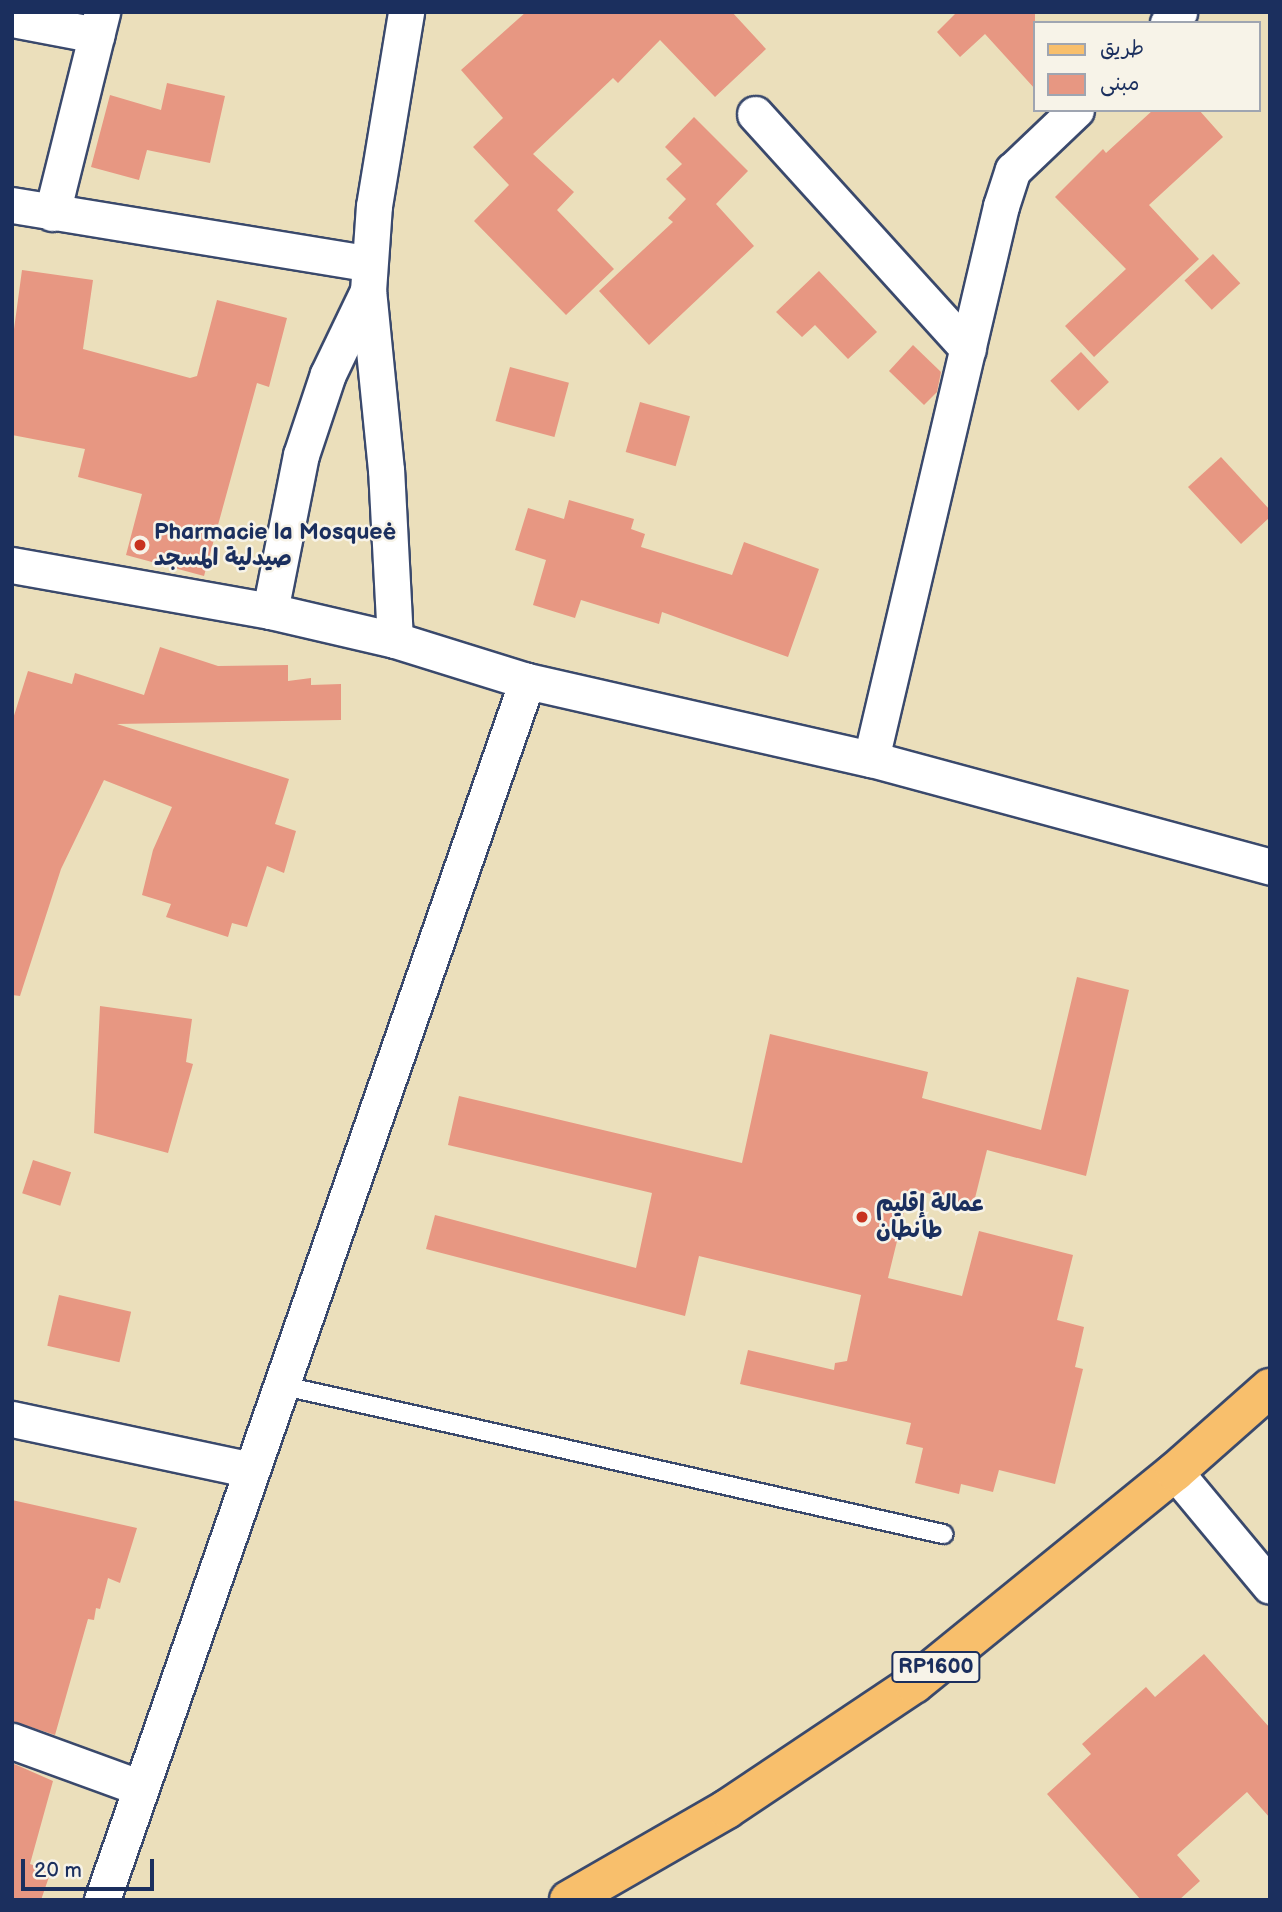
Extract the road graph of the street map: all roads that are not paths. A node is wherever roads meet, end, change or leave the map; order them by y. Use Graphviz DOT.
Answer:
graph roads {
  1 [pos="406,12"];
  2 [pos="12,19"];
  3 [pos="100,24"];
  4 [pos="1074,112"];
  5 [pos="755,114"];
  6 [pos="12,205"];
  7 [pos="52,213"];
  8 [pos="368,277"];
  9 [pos="968,349"];
  10 [pos="14,570"];
  11 [pos="270,611"];
  12 [pos="395,640"];
  13 [pos="527,681"];
  14 [pos="871,759"];
  15 [pos="1270,867"];
  16 [pos="280,1385"];
  17 [pos="1270,1388"];
  18 [pos="12,1419"];
  19 [pos="251,1470"];
  20 [pos="1175,1472"];
  21 [pos="943,1534"];
  22 [pos="1270,1586"];
  23 [pos="12,1741"];
  24 [pos="142,1788"];
  25 [pos="102,1900"];
  26 [pos="569,1900"];
  1 -- 8 [label="street"];
  2 -- 3 [label="street"];
  3 -- 7 [label="street"];
  4 -- 9 [label="street"];
  5 -- 9 [label="street"];
  6 -- 7 [label="street"];
  7 -- 8 [label="street"];
  8 -- 11 [label="street"];
  8 -- 12 [label="street"];
  9 -- 14 [label="street"];
  10 -- 11 [label="street"];
  11 -- 12 [label="street"];
  12 -- 13 [label="street"];
  13 -- 14 [label="street"];
  13 -- 16 [label="street"];
  14 -- 15 [label="street"];
  16 -- 19 [label="street"];
  16 -- 21 [label="lane"];
  17 -- 20 [label="main road, RP1600"];
  18 -- 19 [label="street"];
  19 -- 24 [label="street"];
  20 -- 22 [label="street"];
  20 -- 26 [label="main road, RP1600"];
  23 -- 24 [label="street"];
  24 -- 25 [label="street"];
}
